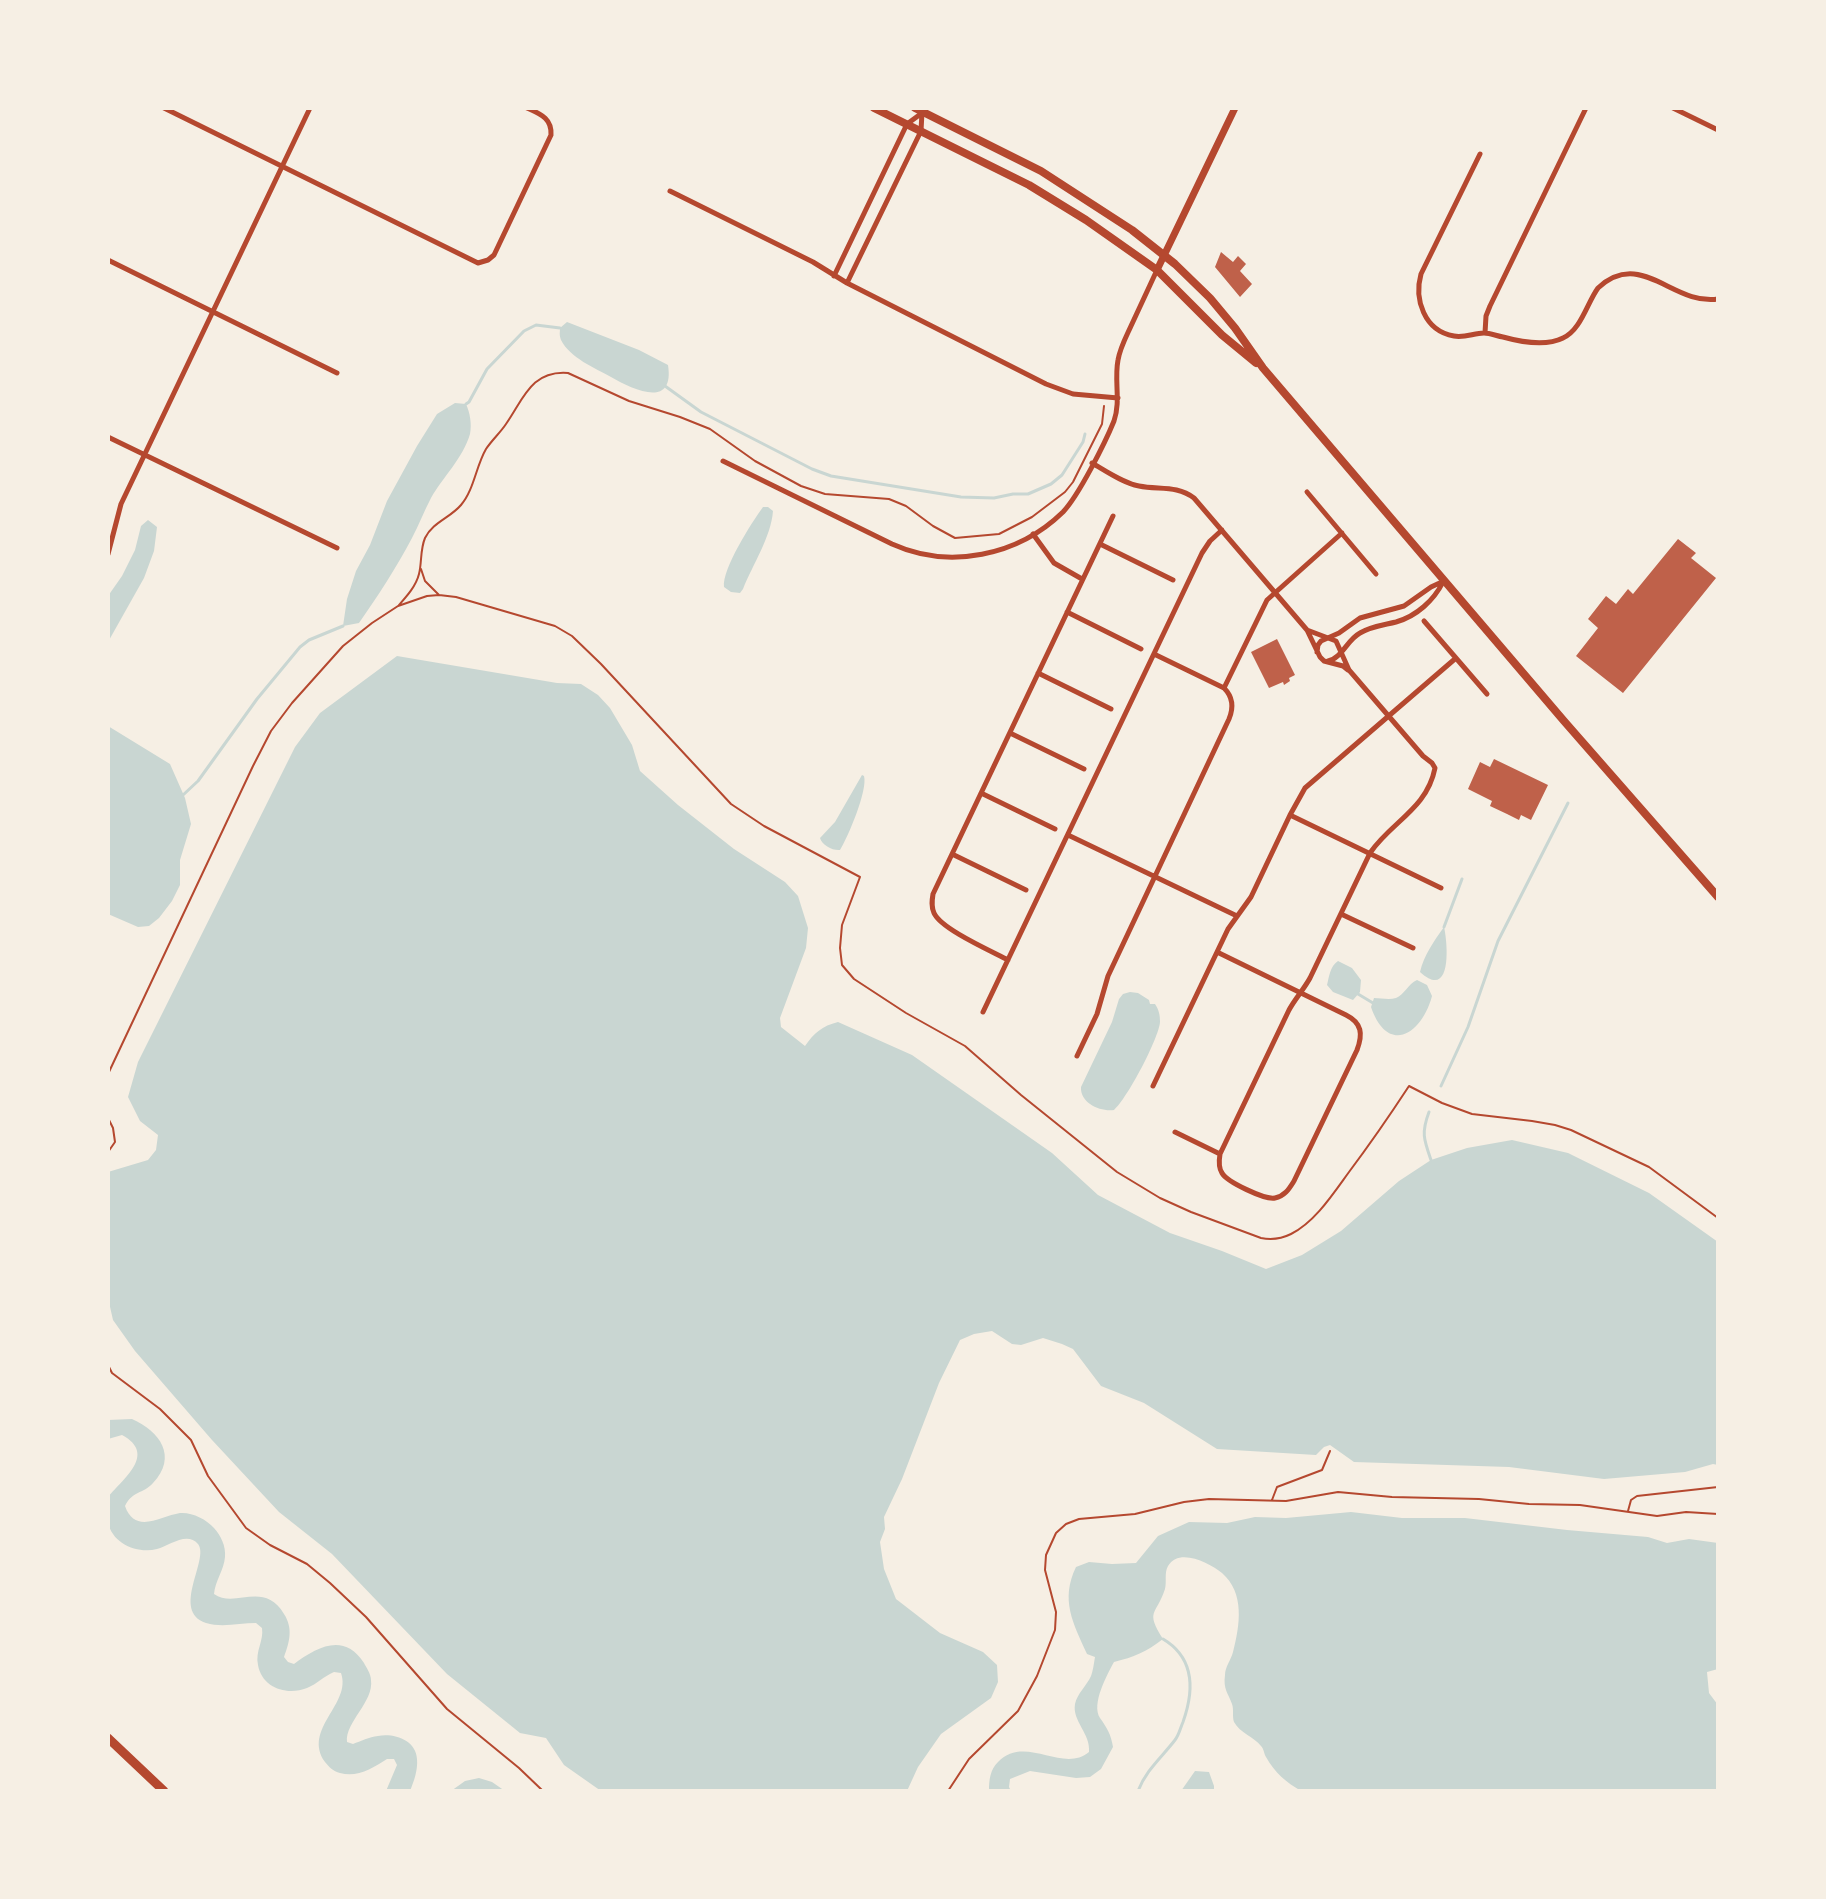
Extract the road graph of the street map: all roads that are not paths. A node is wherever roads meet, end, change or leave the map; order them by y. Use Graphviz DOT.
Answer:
graph roads {
  1 [pos="164,108"];
  2 [pos="310,108"];
  3 [pos="527,108"];
  4 [pos="874,108"];
  5 [pos="1235,108"];
  6 [pos="1586,108"];
  7 [pos="1673,108"];
  8 [pos="918,110"];
  9 [pos="907,124"];
  10 [pos="1718,130"];
  11 [pos="921,131"];
  12 [pos="1480,154"];
  13 [pos="283,166"];
  14 [pos="670,191"];
  15 [pos="1164,254"];
  16 [pos="108,260"];
  17 [pos="1157,270"];
  18 [pos="834,276"];
  19 [pos="847,283"];
  20 [pos="1718,299"];
  21 [pos="213,311"];
  22 [pos="1485,333"];
  23 [pos="1263,368"];
  24 [pos="337,373"];
  25 [pos="1118,398"];
  26 [pos="108,437"];
  27 [pos="144,454"];
  28 [pos="723,461"];
  29 [pos="1092,463"];
  30 [pos="1307,492"];
  31 [pos="1113,516"];
  32 [pos="1222,530"];
  33 [pos="1342,533"];
  34 [pos="1033,534"];
  35 [pos="1100,544"];
  36 [pos="337,548"];
  37 [pos="108,554"];
  38 [pos="1376,574"];
  39 [pos="1082,579"];
  40 [pos="1173,580"];
  41 [pos="1444,581"];
  42 [pos="1274,592"];
  43 [pos="1067,612"];
  44 [pos="1381,612"];
  45 [pos="1424,621"];
  46 [pos="1384,624"];
  47 [pos="1307,630"];
  48 [pos="1326,638"];
  49 [pos="1141,649"];
  50 [pos="1317,652"];
  51 [pos="1340,653"];
  52 [pos="1154,654"];
  53 [pos="1456,658"];
  54 [pos="1327,662"];
  55 [pos="1349,670"];
  56 [pos="1038,673"];
  57 [pos="1224,688"];
  58 [pos="1487,694"];
  59 [pos="1111,709"];
  60 [pos="1388,716"];
  61 [pos="1010,733"];
  62 [pos="1084,769"];
  63 [pos="981,793"];
  64 [pos="1290,815"];
  65 [pos="1055,829"];
  66 [pos="1068,835"];
  67 [pos="1370,853"];
  68 [pos="952,854"];
  69 [pos="1154,876"];
  70 [pos="1441,888"];
  71 [pos="1026,890"];
  72 [pos="1718,897"];
  73 [pos="1341,914"];
  74 [pos="1237,916"];
  75 [pos="1413,948"];
  76 [pos="1217,952"];
  77 [pos="1008,960"];
  78 [pos="1301,992"];
  79 [pos="983,1012"];
  80 [pos="1077,1056"];
  81 [pos="1153,1086"];
  82 [pos="1175,1132"];
  83 [pos="1220,1154"];
  84 [pos="108,1738"];
  85 [pos="164,1791"];
  1 -- 13 [label="street"];
  2 -- 13 [label="street"];
  3 -- 13 [label="street"];
  4 -- 9 [label="main road"];
  5 -- 15 [label="street"];
  6 -- 22 [label="street"];
  7 -- 10 [label="street"];
  8 -- 9 [label="street"];
  8 -- 11 [label="street"];
  8 -- 15 [label="main road"];
  9 -- 11 [label="main road"];
  9 -- 18 [label="street"];
  11 -- 17 [label="main road"];
  11 -- 19 [label="street"];
  12 -- 22 [label="street"];
  13 -- 21 [label="street"];
  14 -- 18 [label="street"];
  15 -- 17 [label="street"];
  15 -- 23 [label="main road"];
  16 -- 21 [label="street"];
  17 -- 23 [label="main road"];
  17 -- 25 [label="street"];
  18 -- 19 [label="street"];
  19 -- 25 [label="street"];
  20 -- 22 [label="street"];
  21 -- 24 [label="street"];
  21 -- 27 [label="street"];
  23 -- 41 [label="main road"];
  25 -- 29 [label="street"];
  26 -- 27 [label="street"];
  27 -- 36 [label="street"];
  27 -- 37 [label="street"];
  28 -- 34 [label="street"];
  29 -- 32 [label="street"];
  29 -- 34 [label="street"];
  30 -- 33 [label="street"];
  31 -- 35 [label="street"];
  32 -- 42 [label="street"];
  32 -- 52 [label="street"];
  33 -- 38 [label="street"];
  33 -- 42 [label="street"];
  34 -- 39 [label="street"];
  35 -- 39 [label="street"];
  35 -- 40 [label="street"];
  39 -- 43 [label="street"];
  41 -- 44 [label="street"];
  41 -- 46 [label="street"];
  41 -- 72 [label="main road"];
  42 -- 47 [label="street"];
  42 -- 57 [label="street"];
  43 -- 49 [label="street"];
  43 -- 56 [label="street"];
  44 -- 46 [label="street"];
  44 -- 48 [label="street"];
  45 -- 53 [label="street"];
  46 -- 51 [label="street"];
  47 -- 48 [label="street"];
  47 -- 50 [label="street"];
  48 -- 50 [label="street"];
  48 -- 51 [label="street"];
  50 -- 54 [label="street"];
  51 -- 54 [label="street"];
  51 -- 55 [label="street"];
  52 -- 57 [label="street"];
  52 -- 66 [label="street"];
  53 -- 58 [label="street"];
  53 -- 60 [label="street"];
  54 -- 55 [label="street"];
  55 -- 60 [label="street"];
  56 -- 59 [label="street"];
  56 -- 61 [label="street"];
  57 -- 69 [label="street"];
  60 -- 64 [label="street"];
  60 -- 67 [label="street"];
  61 -- 62 [label="street"];
  61 -- 63 [label="street"];
  63 -- 65 [label="street"];
  63 -- 68 [label="street"];
  64 -- 67 [label="street"];
  64 -- 74 [label="street"];
  66 -- 69 [label="street"];
  66 -- 77 [label="street"];
  67 -- 70 [label="street"];
  67 -- 73 [label="street"];
  68 -- 71 [label="street"];
  68 -- 77 [label="street"];
  69 -- 74 [label="street"];
  69 -- 80 [label="street"];
  73 -- 75 [label="street"];
  73 -- 78 [label="street"];
  74 -- 76 [label="street"];
  76 -- 78 [label="street"];
  76 -- 81 [label="street"];
  77 -- 79 [label="street"];
  78 -- 83 [label="street"];
  78 -- 83 [label="street"];
  82 -- 83 [label="street"];
  84 -- 85 [label="highway"];
}
